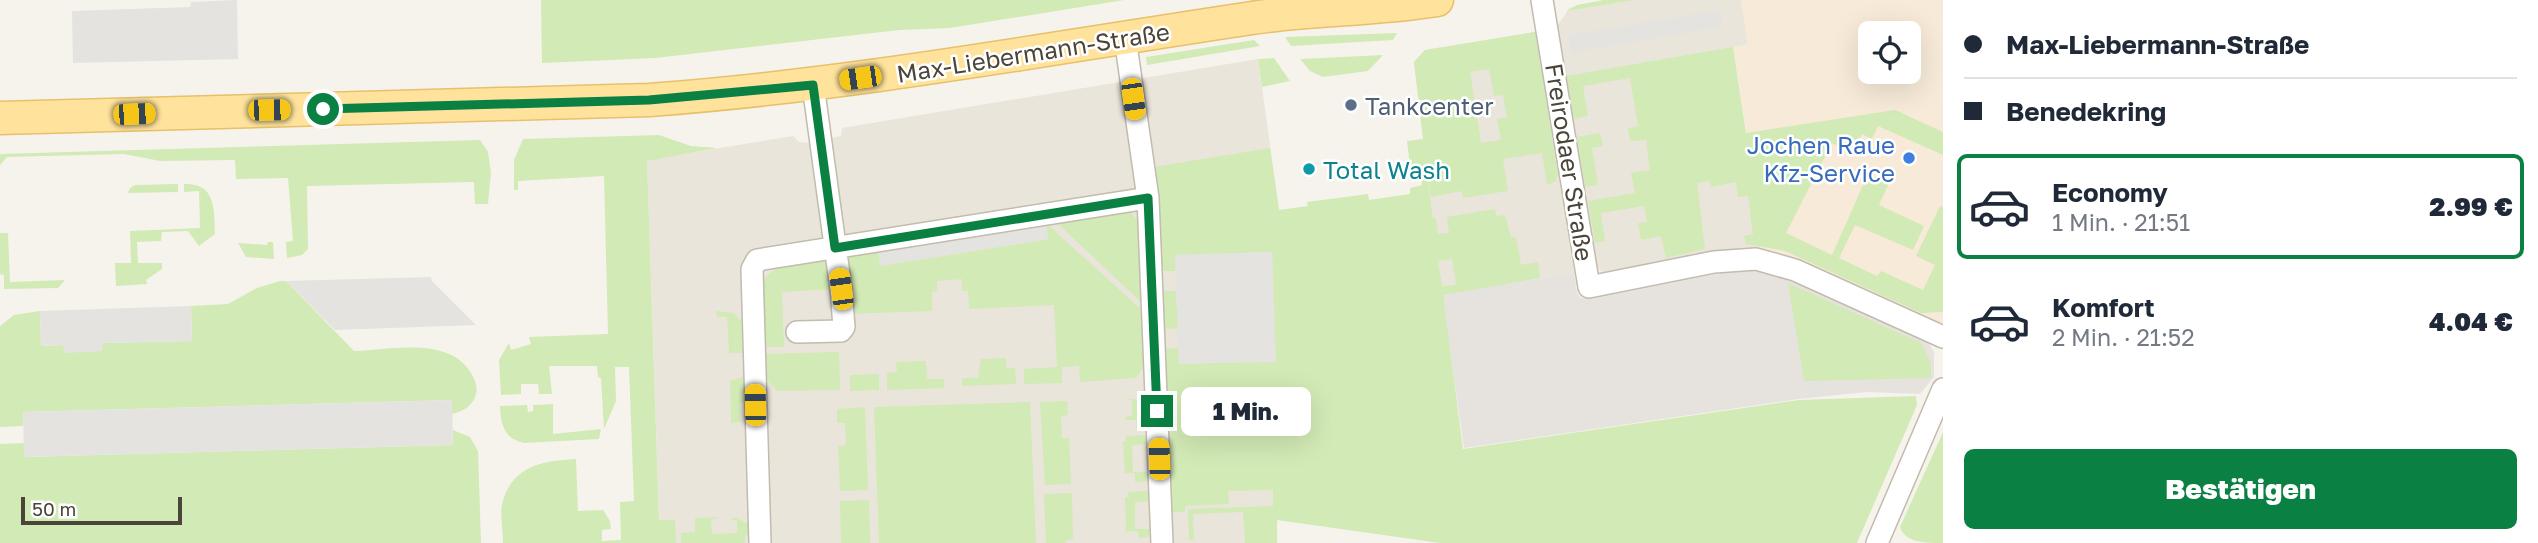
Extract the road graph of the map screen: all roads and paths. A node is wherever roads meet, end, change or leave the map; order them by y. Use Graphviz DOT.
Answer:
graph roads {
  1 [pos="1434,0"];
  2 [pos="1542,0"];
  3 [pos="1125,38"];
  4 [pos="813,85"];
  5 [pos="0,118"];
  6 [pos="1148,198"];
  7 [pos="835,248"];
  8 [pos="797,332"];
  9 [pos="1943,337"];
  10 [pos="1943,390"];
  11 [pos="760,543"];
  12 [pos="1162,543"];
  13 [pos="1877,543"];
  1 -- 3 [label="main road, Max-Liebermann-Straße"];
  2 -- 9 [label="street, Freirodaer Straße"];
  3 -- 4 [label="main road, Max-Liebermann-Straße"];
  3 -- 6 [label="street"];
  4 -- 5 [label="main road, Max-Liebermann-Straße"];
  4 -- 7 [label="street"];
  6 -- 7 [label="street"];
  6 -- 12 [label="street"];
  7 -- 8 [label="street"];
  7 -- 11 [label="street"];
  10 -- 13 [label="street"];
}
